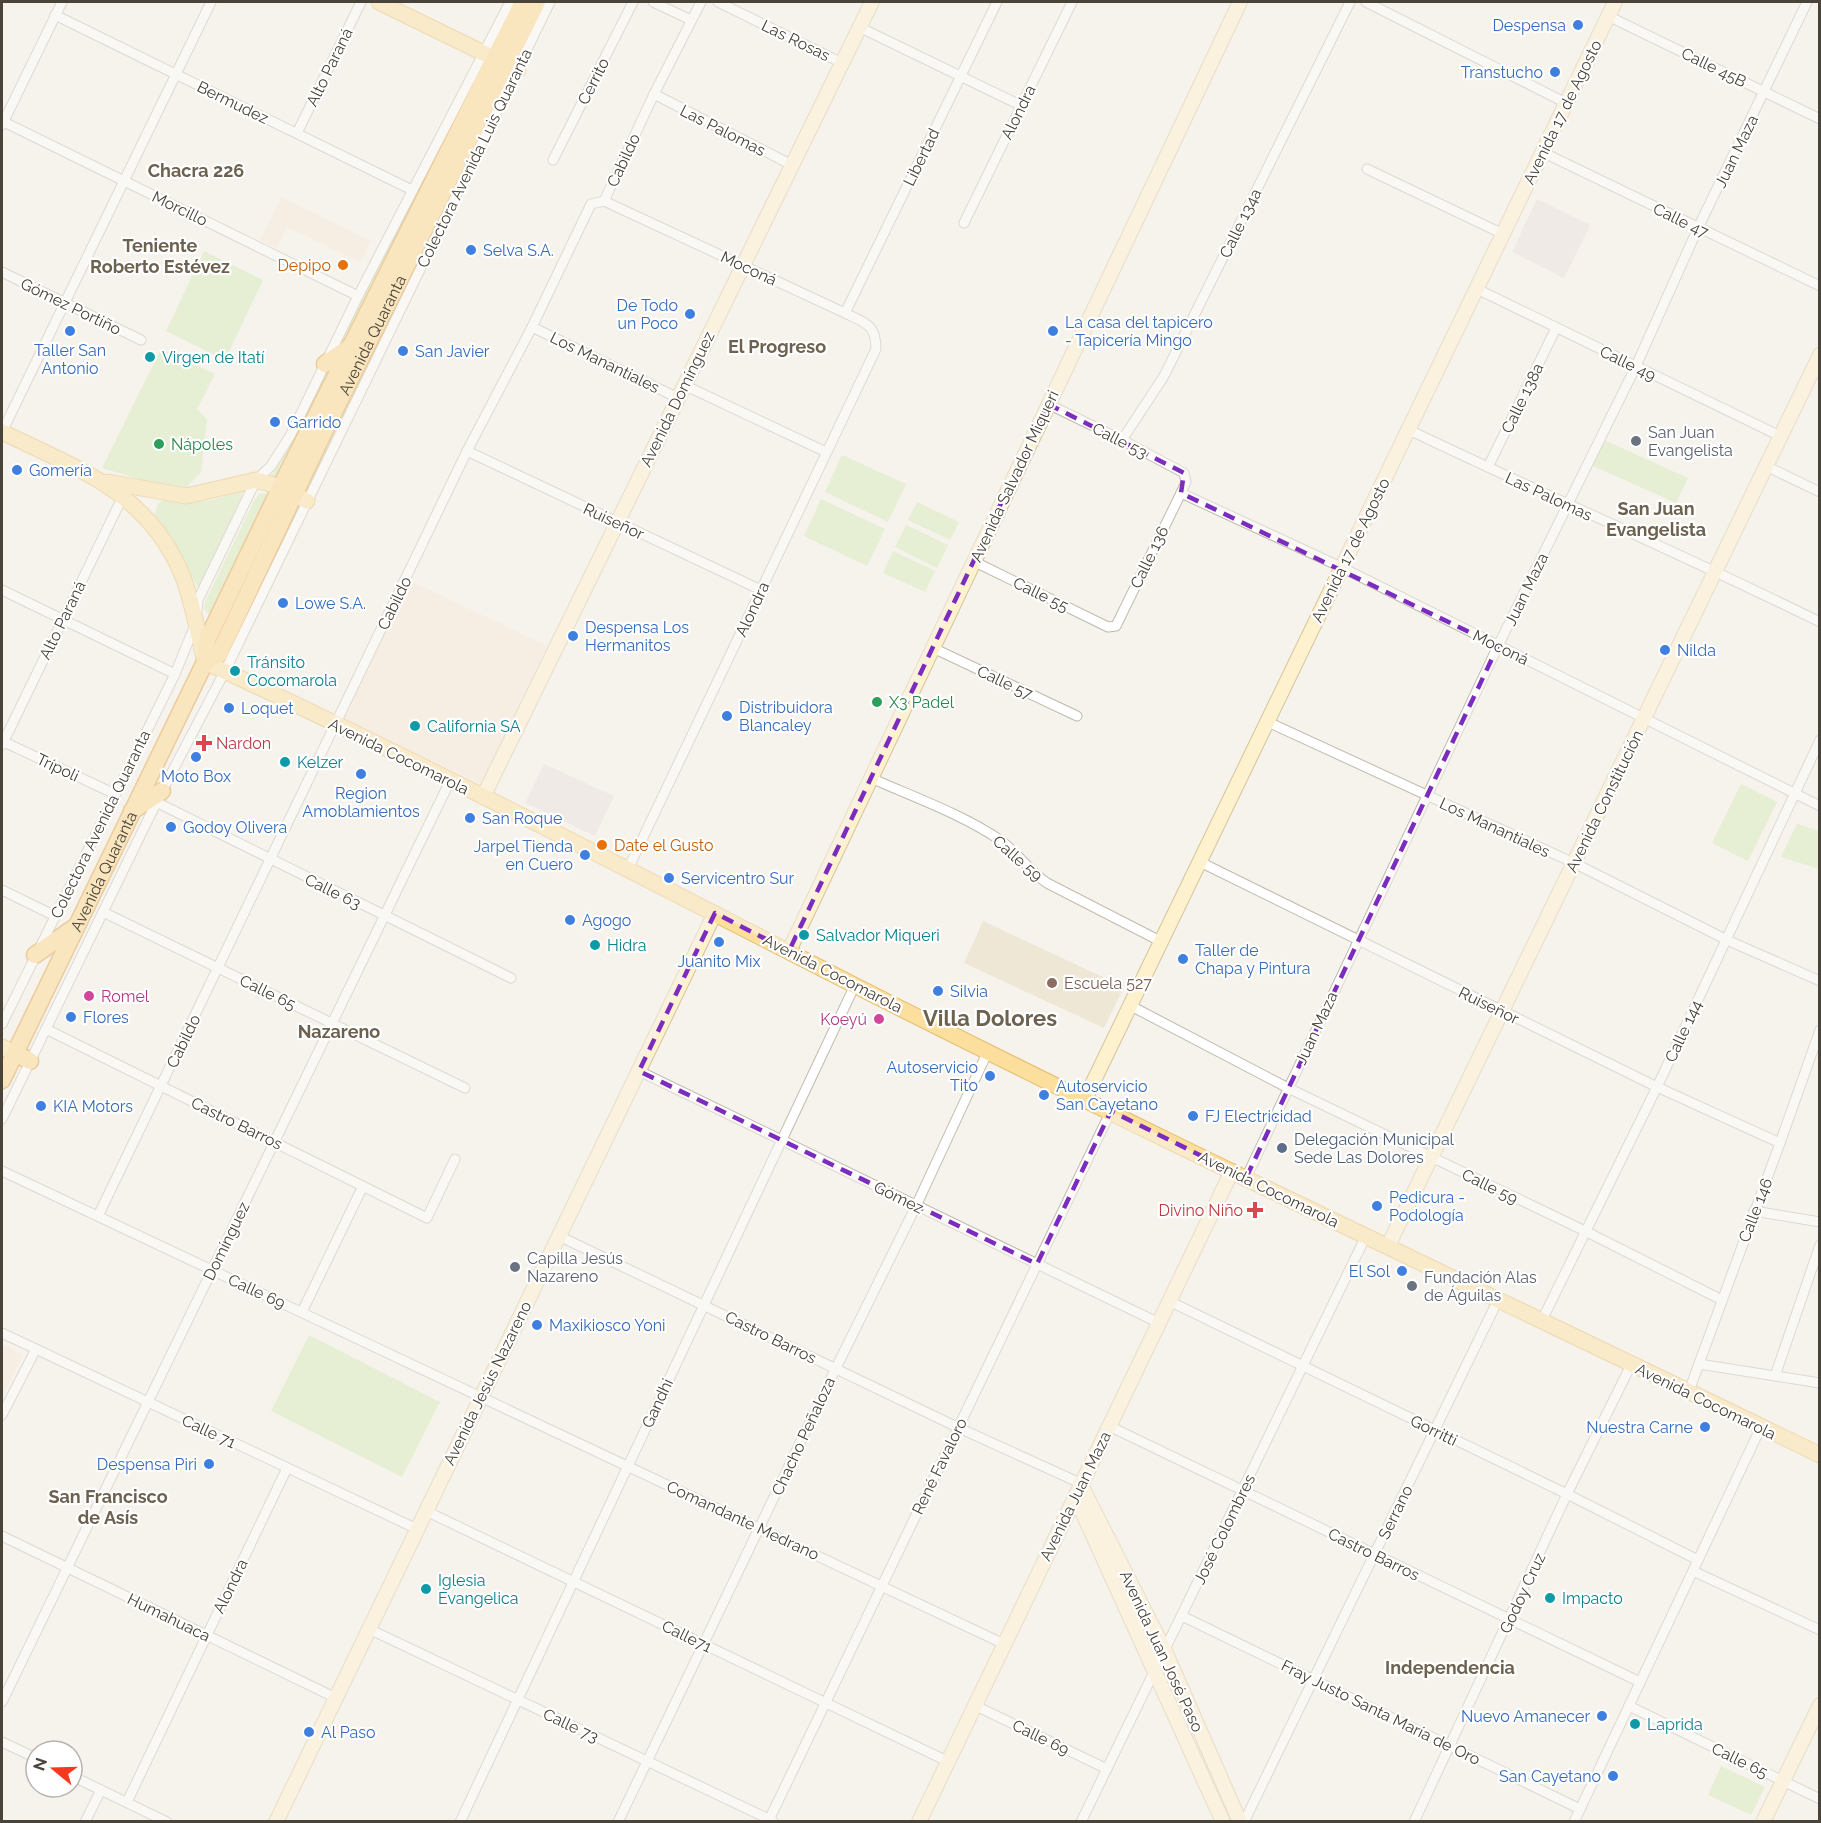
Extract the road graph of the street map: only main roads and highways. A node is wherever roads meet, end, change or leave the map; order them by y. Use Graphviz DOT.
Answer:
graph roads {
  1 [pos="379,2"];
  2 [pos="523,2"];
  3 [pos="537,2"];
  4 [pos="872,2"];
  5 [pos="1240,2"];
  6 [pos="1615,2"];
  7 [pos="500,62"];
  8 [pos="351,346"];
  9 [pos="1820,355"];
  10 [pos="325,364"];
  11 [pos="2,432"];
  12 [pos="103,482"];
  13 [pos="294,494"];
  14 [pos="205,662"];
  15 [pos="159,796"];
  16 [pos="483,797"];
  17 [pos="131,812"];
  18 [pos="715,913"];
  19 [pos="76,926"];
  20 [pos="789,951"];
  21 [pos="35,955"];
  22 [pos="16,1054"];
  23 [pos="2,1080"];
  24 [pos="1085,1099"];
  25 [pos="1239,1174"];
  26 [pos="1389,1246"];
  27 [pos="1820,1455"];
  28 [pos="1078,1490"];
  29 [pos="1820,1705"];
  30 [pos="276,1821"];
  31 [pos="919,1821"];
  32 [pos="1223,1821"];
  33 [pos="1240,1821"];
  34 [pos="1763,1821"];
  1 -- 7 [label="main road"];
  2 -- 7 [label="highway, Avenida Quaranta"];
  3 -- 7 [label="highway, Avenida Quaranta"];
  4 -- 16 [label="main road, Avenida Domínguez"];
  5 -- 20 [label="main road, Avenida Salvador Miqueri"];
  6 -- 24 [label="main road, Avenida 17 de Agosto"];
  7 -- 8 [label="highway, Avenida Quaranta"];
  7 -- 13 [label="highway, Avenida Quaranta"];
  8 -- 10 [label="highway"];
  8 -- 13 [label="highway, Avenida Quaranta"];
  9 -- 26 [label="main road, Avenida Constitución"];
  11 -- 12 [label="main road"];
  12 -- 13 [label="main road"];
  12 -- 14 [label="main road"];
  13 -- 14 [label="highway, Avenida Quaranta"];
  14 -- 16 [label="main road, Avenida Cocomarola"];
  14 -- 17 [label="highway, Avenida Quaranta"];
  15 -- 17 [label="highway"];
  16 -- 18 [label="main road, Avenida Cocomarola"];
  17 -- 19 [label="highway, Avenida Quaranta"];
  18 -- 20 [label="main road, Avenida Cocomarola"];
  18 -- 30 [label="main road, Avenida Jesús Nazareno"];
  19 -- 21 [label="highway"];
  19 -- 22 [label="highway, Avenida Quaranta"];
  20 -- 24 [label="main road, Avenida Cocomarola"];
  22 -- 23 [label="highway, Avenida Quaranta"];
  24 -- 25 [label="main road, Avenida Cocomarola"];
  25 -- 26 [label="main road, Avenida Cocomarola"];
  25 -- 28 [label="main road, Avenida Juan Maza"];
  26 -- 27 [label="main road, Avenida Cocomarola"];
  28 -- 31 [label="main road, Avenida Juan Maza"];
  28 -- 32 [label="main road, Avenida Juan José Paso"];
  28 -- 33 [label="main road, Avenida Juan José Paso"];
  29 -- 34 [label="main road"];
}
